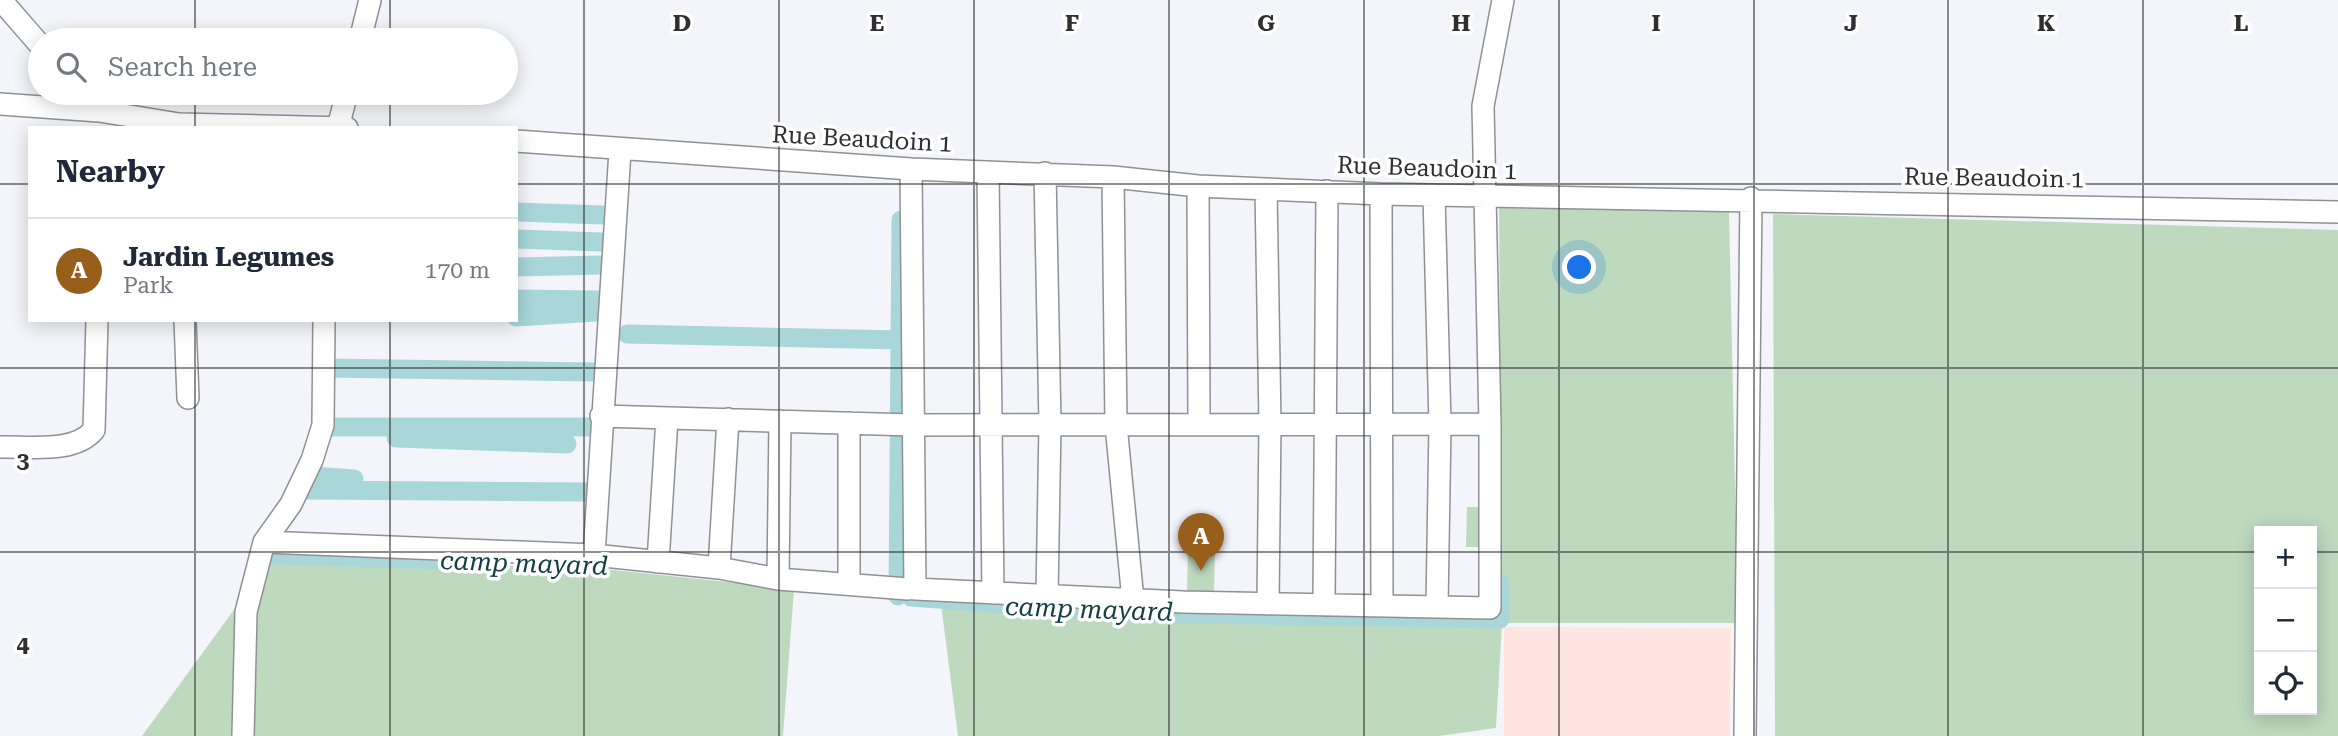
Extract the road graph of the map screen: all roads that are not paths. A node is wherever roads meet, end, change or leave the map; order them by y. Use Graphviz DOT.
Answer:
graph roads {
  1 [pos="1,0"];
  2 [pos="370,0"];
  3 [pos="1503,0"];
  4 [pos="363,28"];
  5 [pos="28,31"];
  6 [pos="0,104"];
  7 [pos="94,105"];
  8 [pos="344,105"];
  9 [pos="99,111"];
  10 [pos="179,126"];
  11 [pos="338,126"];
  12 [pos="518,141"];
  13 [pos="620,151"];
  14 [pos="911,169"];
  15 [pos="988,172"];
  16 [pos="1045,173"];
  17 [pos="1113,177"];
  18 [pos="1198,186"];
  19 [pos="1266,189"];
  20 [pos="1328,191"];
  21 [pos="1381,194"];
  22 [pos="1433,195"];
  23 [pos="1485,197"];
  24 [pos="1751,198"];
  25 [pos="2338,212"];
  26 [pos="97,322"];
  27 [pos="186,322"];
  28 [pos="324,322"];
  29 [pos="188,398"];
  30 [pos="601,416"];
  31 [pos="667,418"];
  32 [pos="728,419"];
  33 [pos="780,421"];
  34 [pos="849,423"];
  35 [pos="1327,423"];
  36 [pos="905,424"];
  37 [pos="1051,424"];
  38 [pos="1199,424"];
  39 [pos="1270,424"];
  40 [pos="1381,424"];
  41 [pos="1440,424"];
  42 [pos="1490,424"];
  43 [pos="992,425"];
  44 [pos="1116,425"];
  45 [pos="0,447"];
  46 [pos="264,542"];
  47 [pos="594,555"];
  48 [pos="658,562"];
  49 [pos="719,568"];
  50 [pos="778,579"];
  51 [pos="849,584"];
  52 [pos="901,588"];
  53 [pos="993,593"];
  54 [pos="1047,596"];
  55 [pos="1133,600"];
  56 [pos="1268,604"];
  57 [pos="1324,605"];
  58 [pos="1382,606"];
  59 [pos="1437,607"];
  60 [pos="243,736"];
  61 [pos="1745,736"];
  1 -- 5 [label="street"];
  2 -- 4 [label="street"];
  3 -- 23 [label="street"];
  6 -- 9 [label="street"];
  7 -- 9 [label="street"];
  8 -- 11 [label="street"];
  9 -- 10 [label="street"];
  12 -- 13 [label="street, Rue Beaudoin 1"];
  13 -- 14 [label="street, Rue Beaudoin 1"];
  13 -- 30 [label="street"];
  14 -- 15 [label="street, Rue Beaudoin 1"];
  14 -- 36 [label="street"];
  15 -- 16 [label="street, Rue Beaudoin 1"];
  15 -- 43 [label="street"];
  16 -- 17 [label="street, Rue Beaudoin 1"];
  16 -- 37 [label="street"];
  17 -- 18 [label="street, Rue Beaudoin 1"];
  17 -- 44 [label="street"];
  18 -- 19 [label="street, Rue Beaudoin 1"];
  18 -- 38 [label="street"];
  19 -- 20 [label="street, Rue Beaudoin 1"];
  19 -- 39 [label="street"];
  20 -- 21 [label="street, Rue Beaudoin 1"];
  20 -- 35 [label="street"];
  21 -- 22 [label="street, Rue Beaudoin 1"];
  21 -- 40 [label="street"];
  22 -- 23 [label="street, Rue Beaudoin 1"];
  22 -- 41 [label="street"];
  23 -- 24 [label="street, Rue Beaudoin 1"];
  23 -- 42 [label="street"];
  24 -- 25 [label="street, Rue Beaudoin 1"];
  24 -- 61 [label="street"];
  26 -- 45 [label="street"];
  27 -- 29 [label="street"];
  28 -- 46 [label="street"];
  30 -- 31 [label="street"];
  30 -- 47 [label="street"];
  31 -- 32 [label="street"];
  31 -- 48 [label="street"];
  32 -- 33 [label="street"];
  32 -- 49 [label="street"];
  33 -- 34 [label="street"];
  33 -- 50 [label="street"];
  34 -- 36 [label="street"];
  34 -- 51 [label="street"];
  35 -- 39 [label="street"];
  35 -- 40 [label="street"];
  35 -- 57 [label="street"];
  36 -- 43 [label="street"];
  36 -- 53 [label="street"];
  37 -- 43 [label="street"];
  37 -- 44 [label="street"];
  37 -- 54 [label="street"];
  38 -- 39 [label="street"];
  38 -- 44 [label="street"];
  39 -- 56 [label="street"];
  40 -- 41 [label="street"];
  40 -- 58 [label="street"];
  41 -- 42 [label="street"];
  41 -- 59 [label="street"];
  42 -- 59 [label="street"];
  43 -- 53 [label="street"];
  44 -- 55 [label="street"];
  46 -- 47 [label="street"];
  46 -- 60 [label="street"];
  47 -- 48 [label="street"];
  48 -- 49 [label="street"];
  49 -- 50 [label="street"];
  50 -- 51 [label="street"];
  51 -- 52 [label="street"];
  53 -- 54 [label="street"];
  54 -- 55 [label="street"];
  55 -- 56 [label="street"];
  56 -- 57 [label="street"];
  57 -- 58 [label="street"];
  58 -- 59 [label="street"];
}
